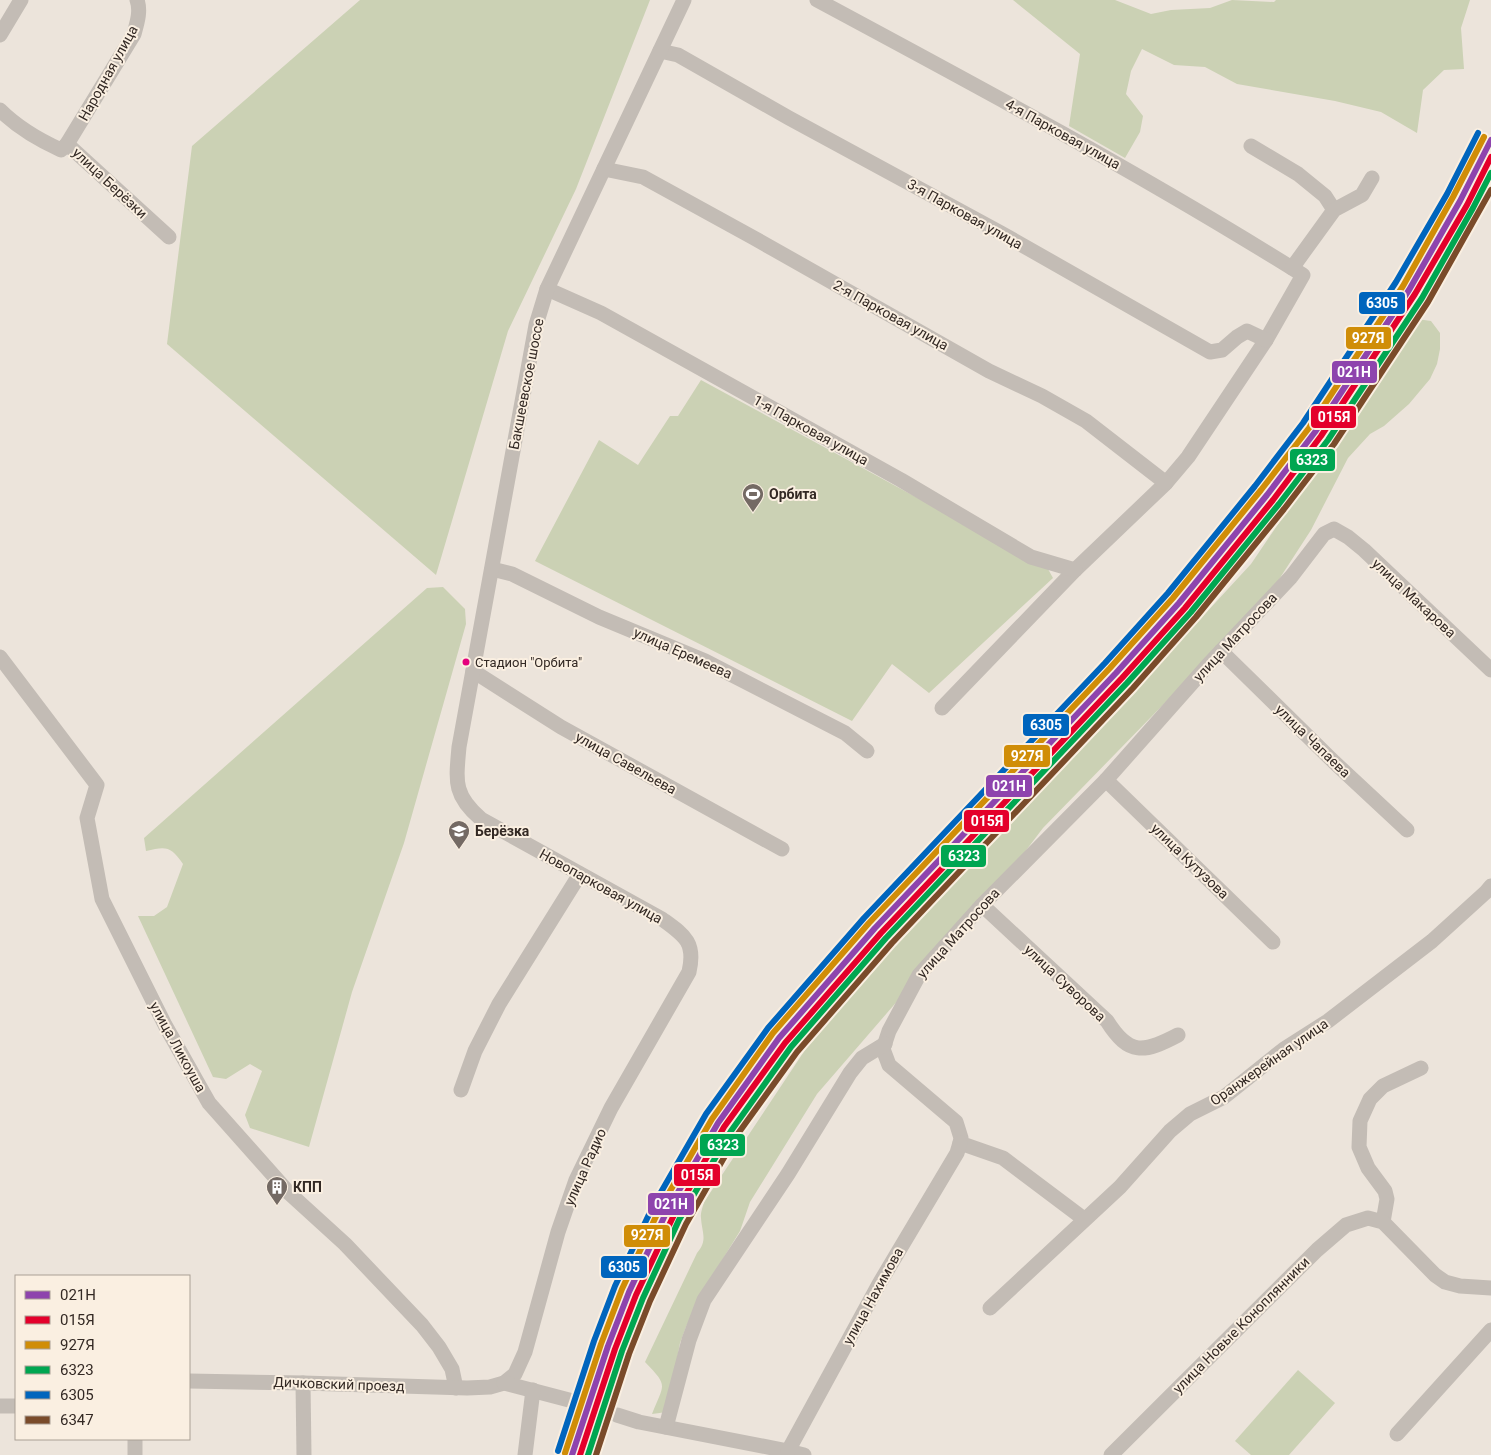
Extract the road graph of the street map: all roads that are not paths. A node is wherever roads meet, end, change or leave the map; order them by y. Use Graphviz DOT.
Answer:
graph roads {
  1 [pos="21,0"];
  2 [pos="137,0"];
  3 [pos="684,0"];
  4 [pos="818,0"];
  5 [pos="0,35"];
  6 [pos="660,52"];
  7 [pos="0,110"];
  8 [pos="68,144"];
  9 [pos="1251,146"];
  10 [pos="604,169"];
  11 [pos="1372,178"];
  12 [pos="1334,210"];
  13 [pos="169,237"];
  14 [pos="1298,271"];
  15 [pos="546,289"];
  16 [pos="1266,340"];
  17 [pos="1166,483"];
  18 [pos="1334,529"];
  19 [pos="492,570"];
  20 [pos="1075,570"];
  21 [pos="1221,651"];
  22 [pos="0,657"];
  23 [pos="1491,670"];
  24 [pos="473,671"];
  25 [pos="942,708"];
  26 [pos="867,751"];
  27 [pos="1106,780"];
  28 [pos="460,795"];
  29 [pos="1407,830"];
  30 [pos="782,848"];
  31 [pos="580,874"];
  32 [pos="1491,886"];
  33 [pos="982,905"];
  34 [pos="1273,942"];
  35 [pos="689,946"];
  36 [pos="1178,1035"];
  37 [pos="885,1044"];
  38 [pos="1421,1068"];
  39 [pos="461,1090"];
  40 [pos="960,1143"];
  41 [pos="1084,1219"];
  42 [pos="1383,1222"];
  43 [pos="1491,1288"];
  44 [pos="990,1308"];
  45 [pos="1491,1330"];
  46 [pos="190,1381"];
  47 [pos="303,1383"];
  48 [pos="497,1385"];
  49 [pos="456,1388"];
  50 [pos="533,1390"];
  51 [pos="569,1400"];
  52 [pos="0,1406"];
  53 [pos="15,1406"];
  54 [pos="617,1415"];
  55 [pos="666,1427"];
  56 [pos="1397,1434"];
  57 [pos="135,1440"];
  58 [pos="788,1451"];
  59 [pos="136,1455"];
  60 [pos="304,1455"];
  61 [pos="525,1455"];
  62 [pos="804,1455"];
  63 [pos="1111,1455"];
  1 -- 5 [label="street"];
  2 -- 8 [label="street, Народная улица"];
  3 -- 6 [label="street, Бакшеевское шоссе"];
  4 -- 14 [label="street, 4-я Парковая улица"];
  6 -- 10 [label="street, Бакшеевское шоссе"];
  6 -- 16 [label="street, 3-я Парковая улица"];
  7 -- 8 [label="street, улица Берёзки"];
  8 -- 13 [label="street, улица Берёзки"];
  9 -- 12 [label="street"];
  10 -- 15 [label="street, Бакшеевское шоссе"];
  10 -- 17 [label="street, 2-я Парковая улица"];
  11 -- 12 [label="street"];
  12 -- 14 [label="street"];
  14 -- 16 [label="street"];
  15 -- 19 [label="street, Бакшеевское шоссе"];
  15 -- 20 [label="street, 1-я Парковая улица"];
  16 -- 17 [label="street"];
  17 -- 20 [label="street"];
  18 -- 21 [label="street, улица Матросова"];
  18 -- 23 [label="street, улица Макарова"];
  19 -- 24 [label="street, Бакшеевское шоссе"];
  19 -- 26 [label="street, улица Еремеева"];
  20 -- 25 [label="street"];
  21 -- 27 [label="street, улица Матросова"];
  21 -- 29 [label="street, улица Чапаева"];
  22 -- 49 [label="street, улица Ликоуша"];
  24 -- 28 [label="street, Бакшеевское шоссе"];
  24 -- 30 [label="street, улица Савельева"];
  27 -- 33 [label="street, улица Матросова"];
  27 -- 34 [label="street, улица Кутузова"];
  28 -- 31 [label="street, Новопарковая улица"];
  31 -- 35 [label="street, Новопарковая улица"];
  31 -- 39 [label="street"];
  32 -- 41 [label="street, Оранжерейная улица"];
  33 -- 36 [label="street, улица Суворова"];
  33 -- 37 [label="street, улица Матросова"];
  35 -- 48 [label="street, улица Радио"];
  37 -- 40 [label="street"];
  37 -- 55 [label="street"];
  38 -- 42 [label="street"];
  40 -- 41 [label="street"];
  40 -- 58 [label="street, улица Нахимова"];
  41 -- 44 [label="street, Оранжерейная улица"];
  42 -- 43 [label="street"];
  42 -- 63 [label="street, улица Новые Коноплянники"];
  45 -- 56 [label="street"];
  46 -- 47 [label="street, Дичковский проезд"];
  47 -- 49 [label="street, Дичковский проезд"];
  47 -- 60 [label="street"];
  48 -- 49 [label="street, Дичковский проезд"];
  48 -- 50 [label="street, Дичковский проезд"];
  50 -- 51 [label="street, Дичковский проезд"];
  50 -- 61 [label="street"];
  52 -- 53 [label="street"];
  54 -- 55 [label="street"];
  55 -- 58 [label="street"];
  57 -- 59 [label="street"];
  58 -- 62 [label="street"];
}
